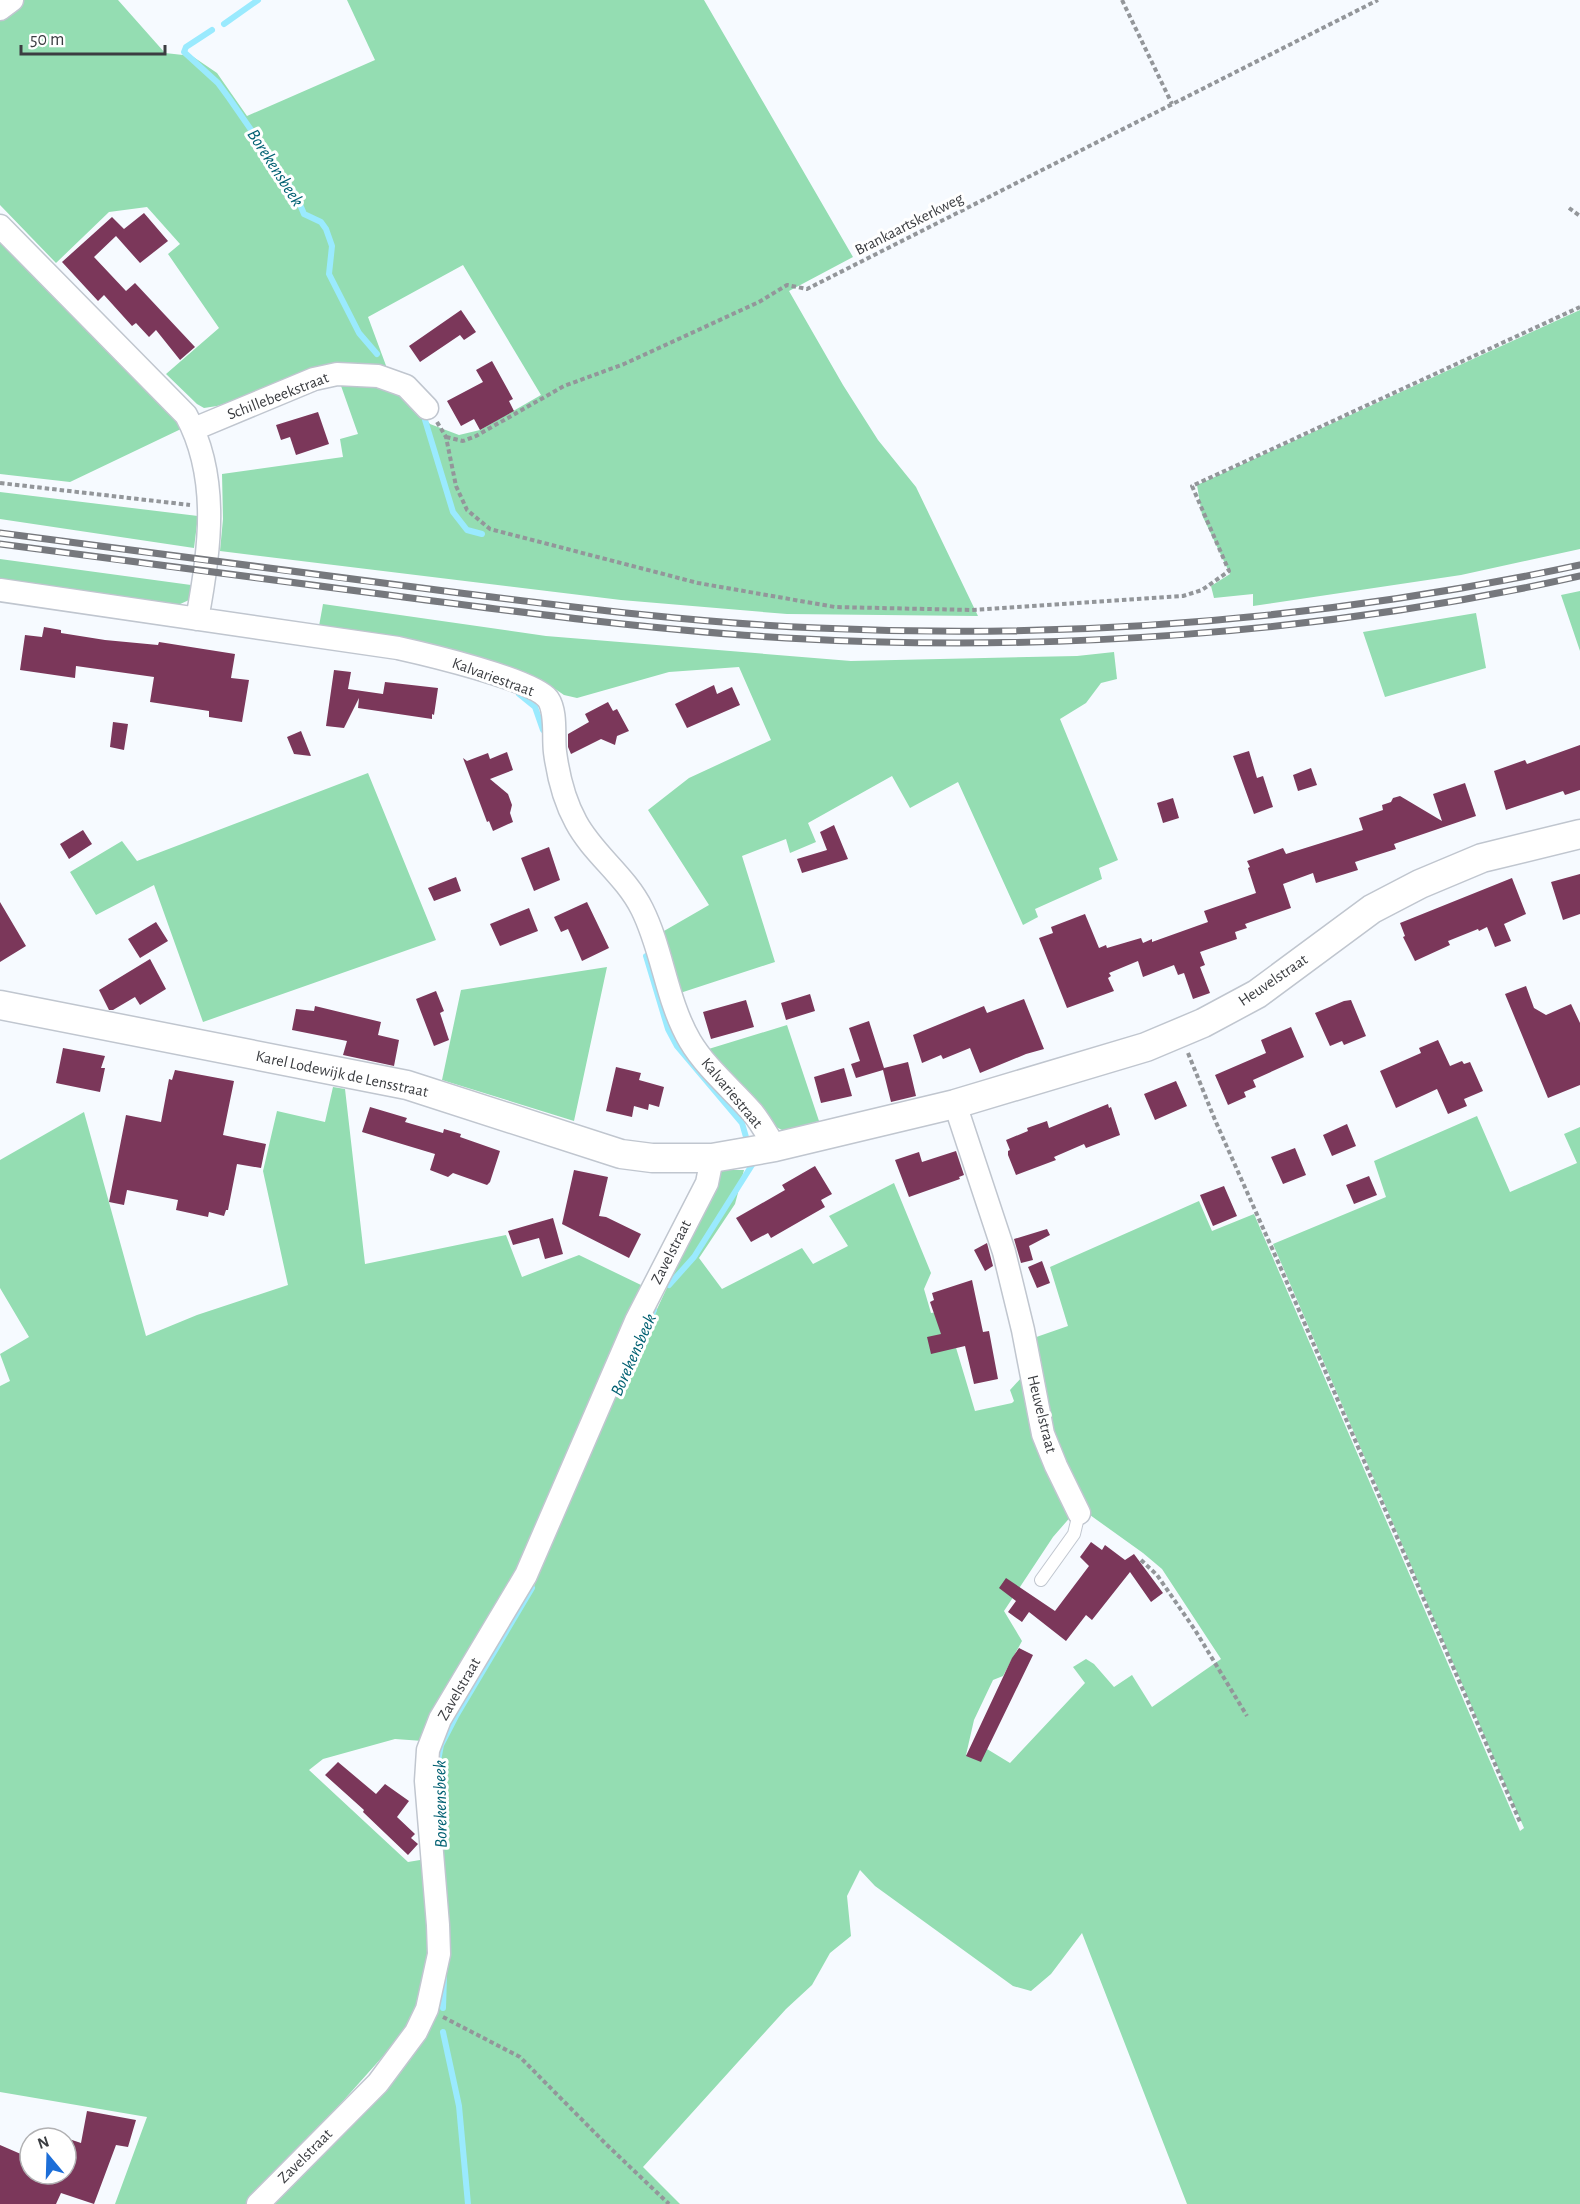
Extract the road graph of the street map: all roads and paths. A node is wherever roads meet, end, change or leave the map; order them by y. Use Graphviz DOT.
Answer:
graph roads {
  1 [pos="12,0"];
  2 [pos="1122,0"];
  3 [pos="1378,0"];
  4 [pos="0,9"];
  5 [pos="1172,104"];
  6 [pos="1569,208"];
  7 [pos="1580,216"];
  8 [pos="0,226"];
  9 [pos="1580,307"];
  10 [pos="428,408"];
  11 [pos="194,429"];
  12 [pos="446,437"];
  13 [pos="0,483"];
  14 [pos="209,507"];
  15 [pos="0,590"];
  16 [pos="197,619"];
  17 [pos="1580,834"];
  18 [pos="0,1005"];
  19 [pos="1180,1033"];
  20 [pos="955,1104"];
  21 [pos="763,1150"];
  22 [pos="712,1158"];
  23 [pos="1079,1513"];
  24 [pos="1141,1560"];
  25 [pos="1041,1580"];
  26 [pos="1247,1716"];
  27 [pos="1520,1822"];
  28 [pos="426,2009"];
  29 [pos="258,2204"];
  30 [pos="669,2204"];
  1 -- 4 [label="street"];
  2 -- 5 [label="path"];
  3 -- 5 [label="path, Brankaartskerkweg"];
  5 -- 12 [label="path, Brankaartskerkweg"];
  6 -- 7 [label="path"];
  8 -- 11 [label="street"];
  9 -- 12 [label="path"];
  10 -- 11 [label="street, Schillebeekstraat"];
  10 -- 12 [label="path"];
  11 -- 14 [label="street"];
  13 -- 14 [label="path"];
  14 -- 16 [label="street"];
  15 -- 16 [label="street, Kalvariestraat"];
  16 -- 21 [label="street, Kalvariestraat"];
  17 -- 19 [label="street, Heuvelstraat"];
  18 -- 22 [label="street, Karel Lodewijk de Lensstraat"];
  19 -- 20 [label="street, Heuvelstraat"];
  19 -- 27 [label="path"];
  20 -- 21 [label="street, Heuvelstraat"];
  20 -- 23 [label="street, Heuvelstraat"];
  21 -- 22 [label="street, Karel Lodewijk de Lensstraat"];
  22 -- 28 [label="street, Zavelstraat"];
  23 -- 25 [label="lane"];
  24 -- 26 [label="path"];
  28 -- 29 [label="street, Zavelstraat"];
  28 -- 30 [label="path"];
}
